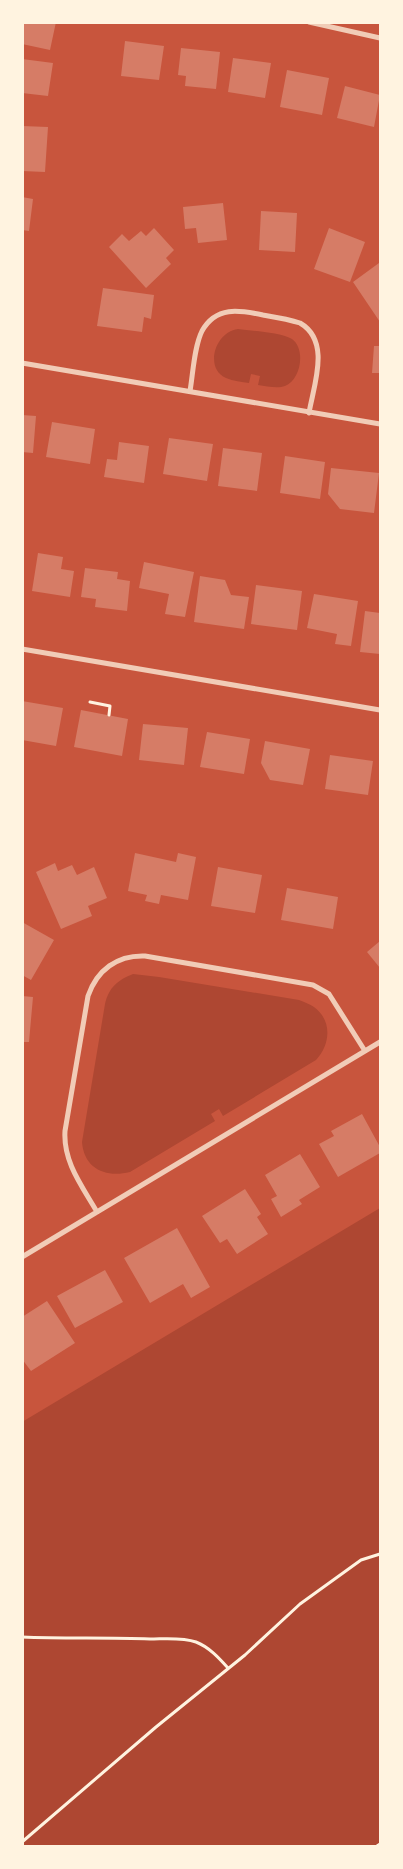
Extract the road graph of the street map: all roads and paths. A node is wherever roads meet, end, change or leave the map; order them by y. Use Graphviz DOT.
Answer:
graph roads {
  1 [pos="309,22"];
  2 [pos="380,38"];
  3 [pos="22,363"];
  4 [pos="190,392"];
  5 [pos="309,412"];
  6 [pos="380,424"];
  7 [pos="22,649"];
  8 [pos="90,702"];
  9 [pos="380,710"];
  10 [pos="109,715"];
  11 [pos="380,1042"];
  12 [pos="365,1051"];
  13 [pos="97,1212"];
  14 [pos="22,1257"];
  15 [pos="380,1554"];
  16 [pos="22,1637"];
  17 [pos="228,1668"];
  18 [pos="22,1842"];
  19 [pos="380,1844"];
  20 [pos="377,1846"];
  1 -- 2 [label="street"];
  3 -- 4 [label="street"];
  4 -- 5 [label="street"];
  4 -- 5 [label="street"];
  5 -- 6 [label="street"];
  7 -- 9 [label="street"];
  8 -- 10 [label="path"];
  11 -- 12 [label="street"];
  12 -- 13 [label="street"];
  12 -- 13 [label="street"];
  13 -- 14 [label="street"];
  15 -- 17 [label="path"];
  16 -- 17 [label="path"];
  17 -- 18 [label="path"];
  19 -- 20 [label="path"];
}
